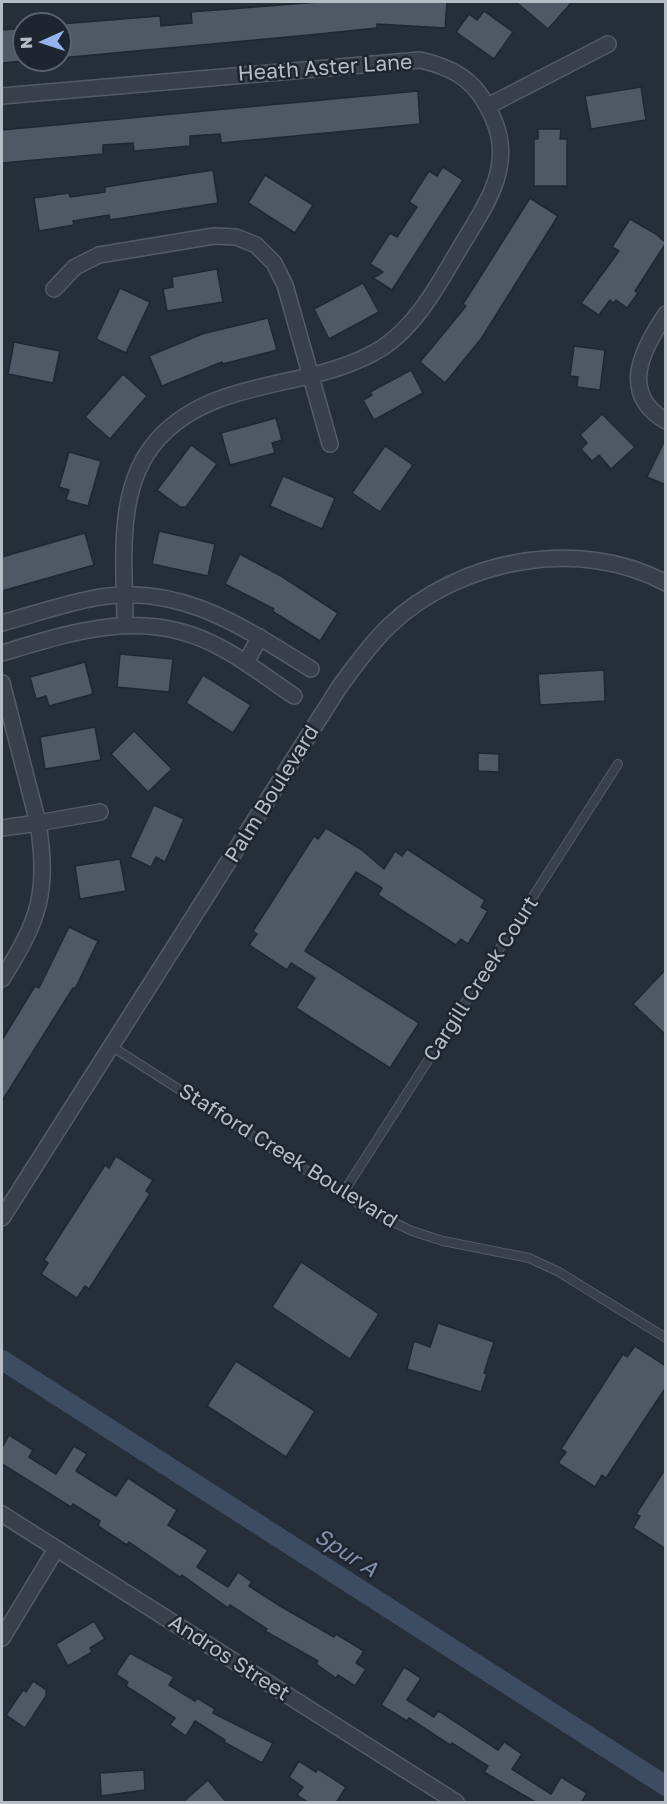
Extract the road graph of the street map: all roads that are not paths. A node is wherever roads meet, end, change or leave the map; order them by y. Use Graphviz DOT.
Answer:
graph roads {
  1 [pos="608,44"];
  2 [pos="2,96"];
  3 [pos="488,106"];
  4 [pos="54,289"];
  5 [pos="666,314"];
  6 [pos="312,375"];
  7 [pos="666,421"];
  8 [pos="330,444"];
  9 [pos="666,583"];
  10 [pos="125,594"];
  11 [pos="2,623"];
  12 [pos="125,624"];
  13 [pos="260,637"];
  14 [pos="2,653"];
  15 [pos="246,662"];
  16 [pos="311,669"];
  17 [pos="2,683"];
  18 [pos="294,696"];
  19 [pos="618,764"];
  20 [pos="100,812"];
  21 [pos="38,823"];
  22 [pos="2,828"];
  23 [pos="2,979"];
  24 [pos="111,1046"];
  25 [pos="343,1193"];
  26 [pos="2,1218"];
  27 [pos="666,1338"];
  28 [pos="2,1514"];
  29 [pos="56,1549"];
  30 [pos="2,1638"];
  31 [pos="456,1803"];
  1 -- 3 [label="street"];
  2 -- 3 [label="street, Heath Aster Lane"];
  3 -- 6 [label="street, Heath Aster Lane"];
  4 -- 6 [label="street"];
  5 -- 7 [label="street"];
  6 -- 8 [label="street"];
  6 -- 10 [label="street, Heath Aster Lane"];
  9 -- 24 [label="street, Palm Boulevard"];
  10 -- 11 [label="street"];
  10 -- 12 [label="street, Heath Aster Lane"];
  10 -- 13 [label="street"];
  12 -- 14 [label="street"];
  12 -- 15 [label="street"];
  13 -- 15 [label="street"];
  13 -- 16 [label="street"];
  15 -- 18 [label="street"];
  17 -- 21 [label="street"];
  19 -- 25 [label="lane, Cargill Creek Court"];
  20 -- 21 [label="street"];
  21 -- 22 [label="street"];
  21 -- 23 [label="street"];
  24 -- 25 [label="lane, Stafford Creek Boulevard"];
  24 -- 26 [label="street, Palm Boulevard"];
  25 -- 27 [label="lane, Stafford Creek Boulevard"];
  28 -- 29 [label="street, Andros Street"];
  29 -- 30 [label="street"];
  29 -- 31 [label="street, Andros Street"];
}
